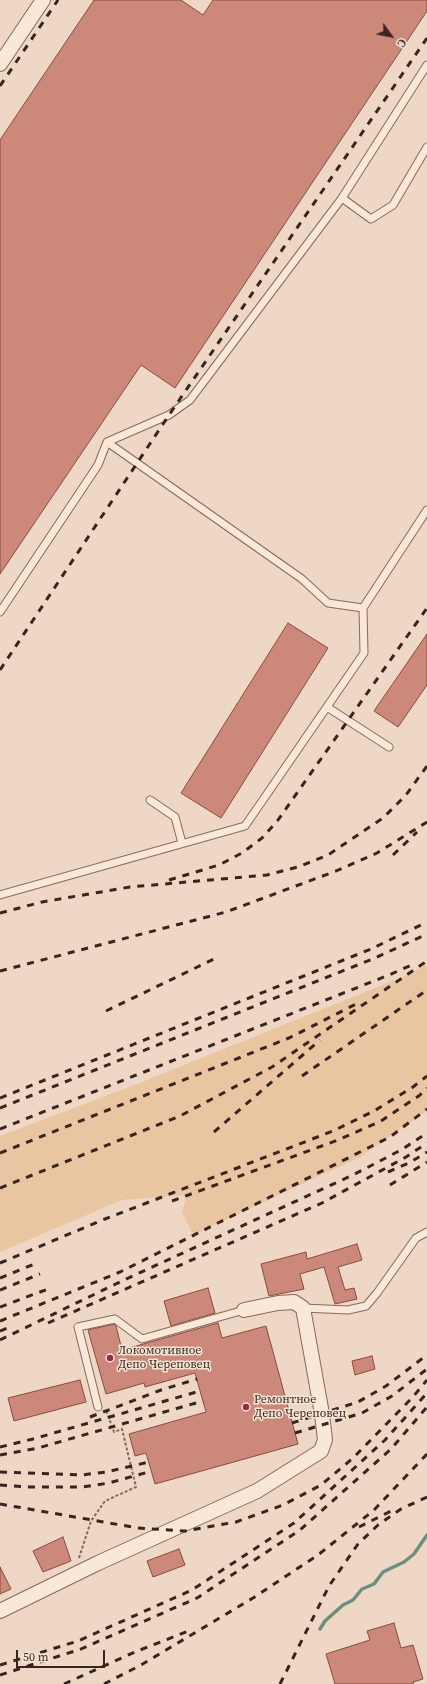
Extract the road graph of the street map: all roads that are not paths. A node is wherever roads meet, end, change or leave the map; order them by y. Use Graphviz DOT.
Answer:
graph roads {
  1 [pos="43,0"];
  2 [pos="0,64"];
  3 [pos="427,65"];
  4 [pos="427,147"];
  5 [pos="342,198"];
  6 [pos="107,442"];
  7 [pos="427,510"];
  8 [pos="363,608"];
  9 [pos="0,612"];
  10 [pos="327,707"];
  11 [pos="389,748"];
  12 [pos="150,800"];
  13 [pos="182,844"];
  14 [pos="0,895"];
  15 [pos="427,1232"];
  16 [pos="303,1308"];
  17 [pos="244,1310"];
  18 [pos="98,1408"];
  19 [pos="0,1612"];
  1 -- 2 [label="street"];
  3 -- 5 [label="lane"];
  4 -- 5 [label="lane"];
  5 -- 6 [label="lane"];
  6 -- 8 [label="lane"];
  6 -- 9 [label="lane"];
  7 -- 8 [label="lane"];
  8 -- 10 [label="lane"];
  10 -- 11 [label="lane"];
  10 -- 13 [label="lane"];
  12 -- 13 [label="lane"];
  13 -- 14 [label="lane"];
  15 -- 16 [label="lane"];
  16 -- 17 [label="street"];
  16 -- 19 [label="street"];
  17 -- 18 [label="lane"];
}
